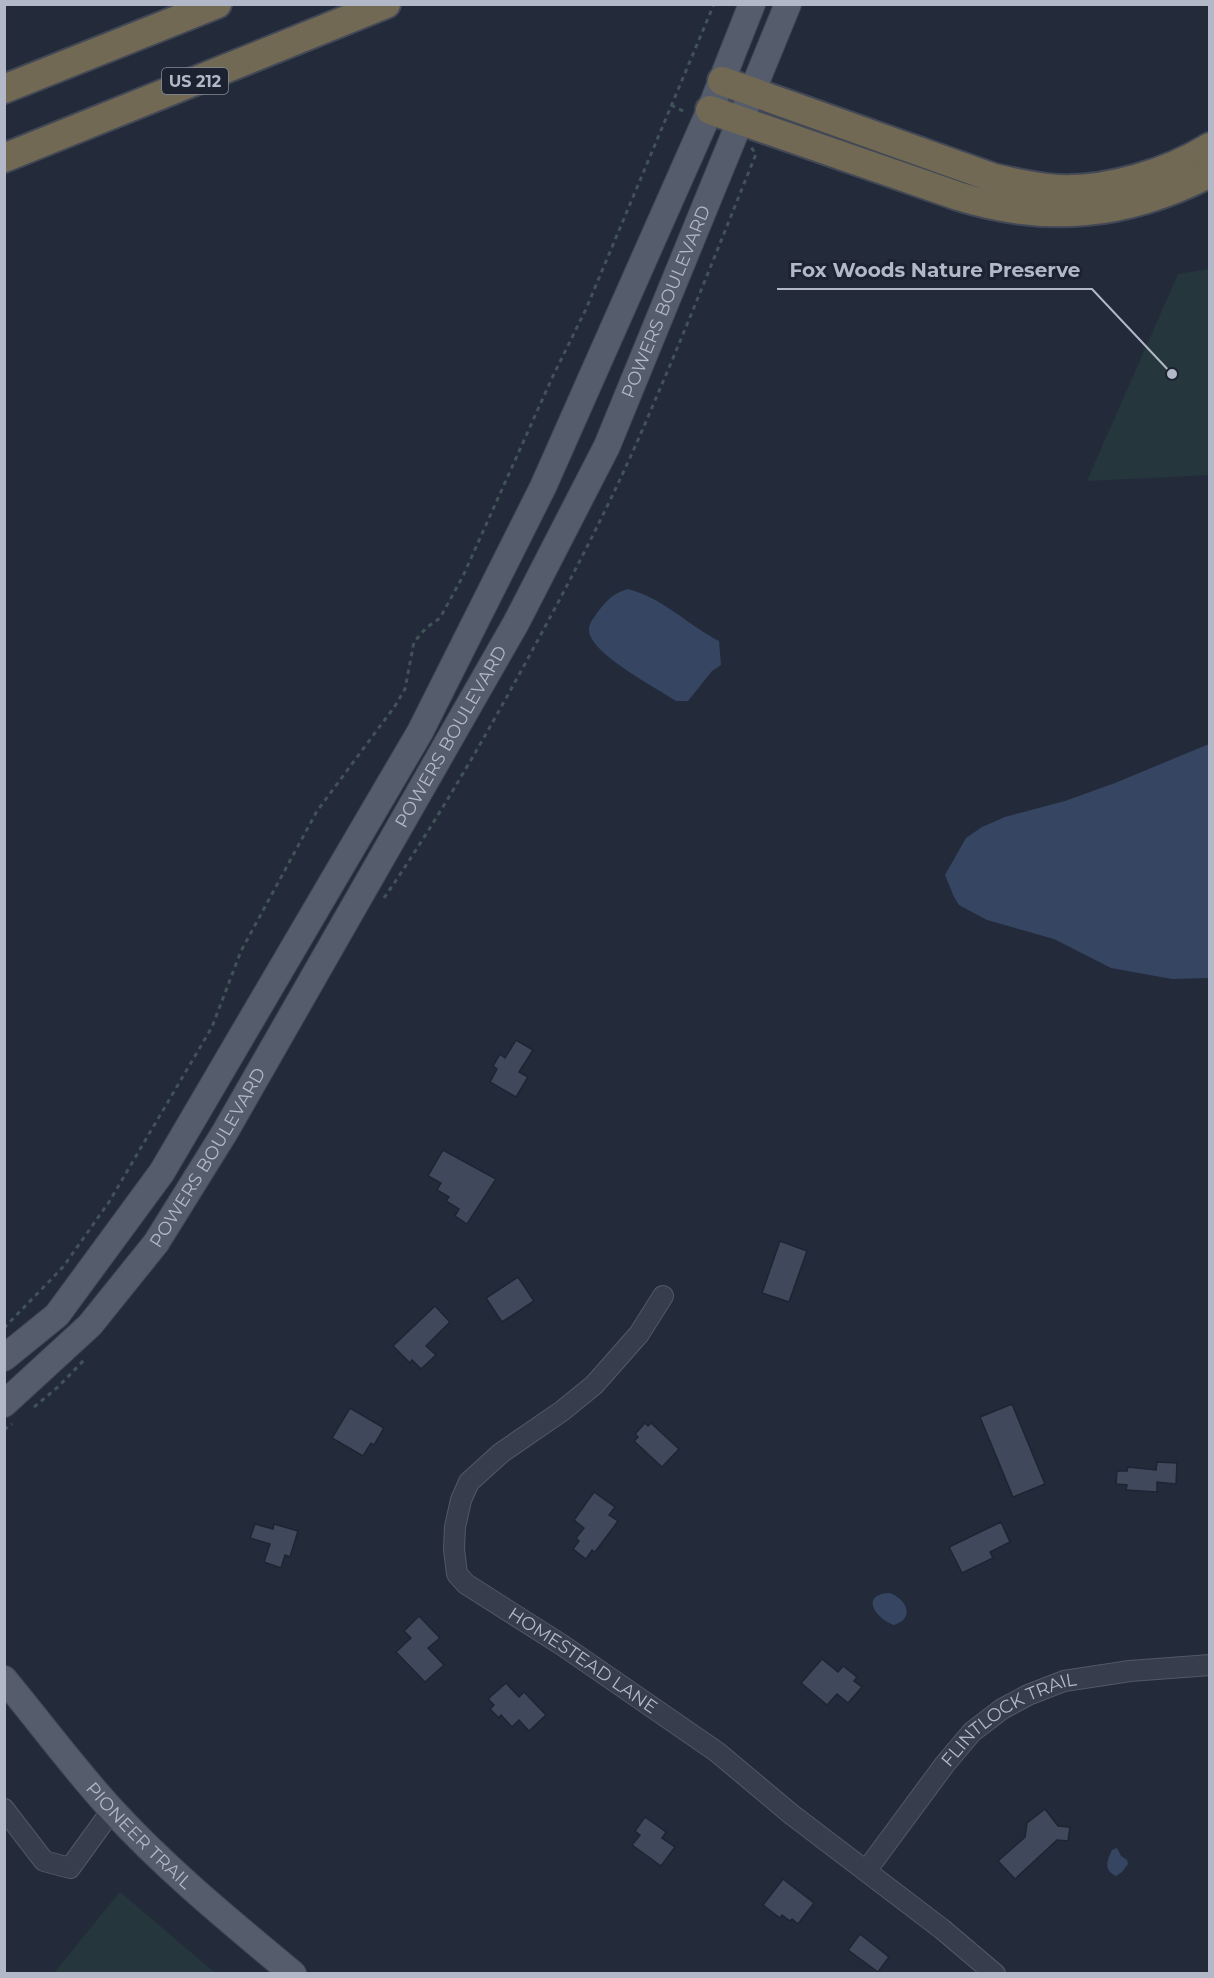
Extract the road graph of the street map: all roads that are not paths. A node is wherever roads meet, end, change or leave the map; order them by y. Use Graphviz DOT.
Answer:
graph roads {
  1 [pos="217,4"];
  2 [pos="386,4"];
  3 [pos="752,4"];
  4 [pos="788,4"];
  5 [pos="722,81"];
  6 [pos="4,89"];
  7 [pos="753,93"];
  8 [pos="710,110"];
  9 [pos="739,121"];
  10 [pos="1209,147"];
  11 [pos="4,158"];
  12 [pos="1209,173"];
  13 [pos="663,1296"];
  14 [pos="4,1358"];
  15 [pos="4,1404"];
  16 [pos="1209,1665"];
  17 [pos="4,1679"];
  18 [pos="4,1809"];
  19 [pos="112,1810"];
  20 [pos="866,1871"];
  21 [pos="293,1974"];
  22 [pos="995,1974"];
  1 -- 6 [label="highway"];
  2 -- 11 [label="highway, US 212"];
  3 -- 5 [label="main road, POWERS BOULEVARD"];
  4 -- 7 [label="main road, POWERS BOULEVARD"];
  5 -- 7 [label="highway"];
  5 -- 8 [label="main road, POWERS BOULEVARD"];
  7 -- 9 [label="main road, POWERS BOULEVARD"];
  7 -- 10 [label="highway"];
  8 -- 9 [label="highway"];
  8 -- 14 [label="main road, POWERS BOULEVARD"];
  9 -- 12 [label="highway"];
  9 -- 15 [label="main road, POWERS BOULEVARD"];
  13 -- 20 [label="street, HOMESTEAD LANE"];
  16 -- 20 [label="street, FLINTLOCK TRAIL"];
  17 -- 19 [label="main road, PIONEER TRAIL"];
  18 -- 19 [label="street"];
  19 -- 21 [label="main road, PIONEER TRAIL"];
  20 -- 22 [label="street, HOMESTEAD LANE"];
}
